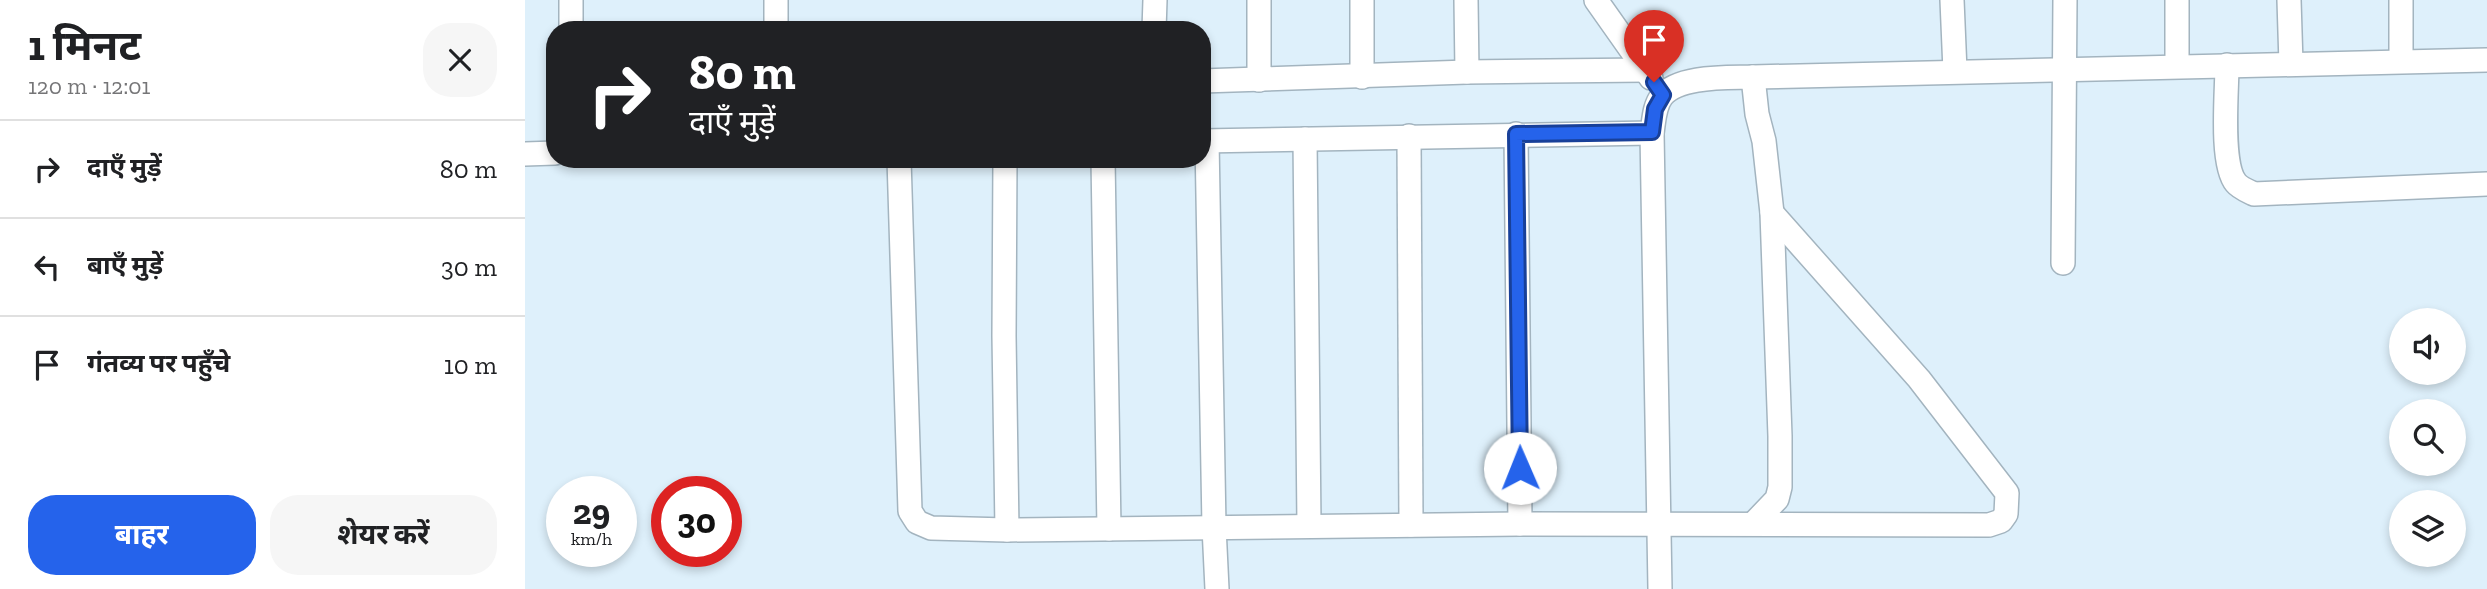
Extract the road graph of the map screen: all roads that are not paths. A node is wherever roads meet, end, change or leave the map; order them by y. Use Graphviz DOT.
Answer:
graph roads {
  1 [pos="571,0"];
  2 [pos="776,0"];
  3 [pos="1155,0"];
  4 [pos="1259,0"];
  5 [pos="1362,0"];
  6 [pos="1466,0"];
  7 [pos="1596,0"];
  8 [pos="1952,0"];
  9 [pos="2066,0"];
  10 [pos="2177,0"];
  11 [pos="2289,0"];
  12 [pos="2401,0"];
  13 [pos="571,21"];
  14 [pos="776,21"];
  15 [pos="1154,21"];
  16 [pos="2487,60"];
  17 [pos="2402,61"];
  18 [pos="2291,64"];
  19 [pos="2227,65"];
  20 [pos="2177,66"];
  21 [pos="2066,68"];
  22 [pos="1646,70"];
  23 [pos="1955,71"];
  24 [pos="1467,72"];
  25 [pos="1362,77"];
  26 [pos="1753,77"];
  27 [pos="1259,80"];
  28 [pos="1211,81"];
  29 [pos="1663,95"];
  30 [pos="1652,132"];
  31 [pos="1516,134"];
  32 [pos="1409,136"];
  33 [pos="1305,139"];
  34 [pos="1211,141"];
  35 [pos="546,153"];
  36 [pos="525,154"];
  37 [pos="899,168"];
  38 [pos="1005,168"];
  39 [pos="1103,168"];
  40 [pos="1206,168"];
  41 [pos="2487,184"];
  42 [pos="1772,213"];
  43 [pos="2063,263"];
  44 [pos="1754,523"];
  45 [pos="1520,524"];
  46 [pos="1659,524"];
  47 [pos="1309,525"];
  48 [pos="1411,525"];
  49 [pos="1214,527"];
  50 [pos="1109,529"];
  51 [pos="1007,530"];
  52 [pos="1217,589"];
  53 [pos="1660,589"];
  1 -- 13 [label="street"];
  2 -- 14 [label="street"];
  3 -- 15 [label="street"];
  4 -- 27 [label="street"];
  5 -- 25 [label="street"];
  6 -- 24 [label="street"];
  7 -- 22 [label="street"];
  8 -- 23 [label="street"];
  9 -- 21 [label="street"];
  10 -- 20 [label="street"];
  11 -- 18 [label="street"];
  12 -- 17 [label="street"];
  16 -- 17 [label="street"];
  17 -- 18 [label="street"];
  18 -- 19 [label="street"];
  19 -- 20 [label="street"];
  19 -- 41 [label="street"];
  20 -- 21 [label="street"];
  21 -- 23 [label="street"];
  21 -- 43 [label="street"];
  22 -- 24 [label="street"];
  22 -- 29 [label="street"];
  23 -- 26 [label="street"];
  24 -- 25 [label="street"];
  25 -- 27 [label="street"];
  26 -- 29 [label="street"];
  26 -- 42 [label="street"];
  27 -- 28 [label="street"];
  29 -- 30 [label="street"];
  30 -- 31 [label="street"];
  30 -- 46 [label="street"];
  31 -- 32 [label="street"];
  31 -- 45 [label="street"];
  32 -- 33 [label="street"];
  32 -- 48 [label="street"];
  33 -- 34 [label="street"];
  33 -- 47 [label="street"];
  35 -- 36 [label="street"];
  37 -- 51 [label="street"];
  38 -- 51 [label="street"];
  39 -- 50 [label="street"];
  40 -- 49 [label="street"];
  42 -- 44 [label="street"];
  42 -- 44 [label="street"];
  44 -- 46 [label="street"];
  45 -- 46 [label="street"];
  45 -- 48 [label="street"];
  46 -- 53 [label="street"];
  47 -- 48 [label="street"];
  47 -- 49 [label="street"];
  49 -- 50 [label="street"];
  49 -- 52 [label="street"];
  50 -- 51 [label="street"];
}
